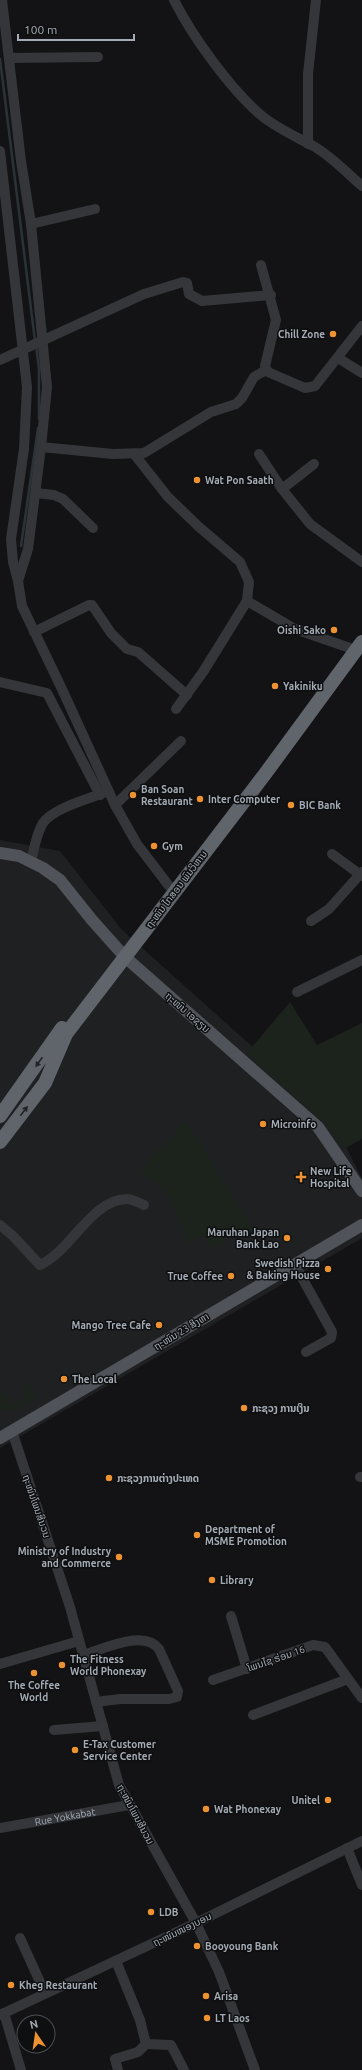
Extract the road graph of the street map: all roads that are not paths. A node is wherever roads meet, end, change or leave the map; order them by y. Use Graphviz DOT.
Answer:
graph roads {
  1 [pos="2,0"];
  2 [pos="174,0"];
  3 [pos="316,0"];
  4 [pos="98,57"];
  5 [pos="9,58"];
  6 [pos="308,144"];
  7 [pos="0,151"];
  8 [pos="362,186"];
  9 [pos="95,209"];
  10 [pos="31,224"];
  11 [pos="261,265"];
  12 [pos="271,295"];
  13 [pos="362,326"];
  14 [pos="44,339"];
  15 [pos="23,348"];
  16 [pos="338,358"];
  17 [pos="0,360"];
  18 [pos="266,370"];
  19 [pos="362,373"];
  20 [pos="41,447"];
  21 [pos="134,454"];
  22 [pos="259,454"];
  23 [pos="314,464"];
  24 [pos="282,489"];
  25 [pos="36,493"];
  26 [pos="94,528"];
  27 [pos="362,562"];
  28 [pos="18,581"];
  29 [pos="247,601"];
  30 [pos="362,631"];
  31 [pos="34,632"];
  32 [pos="356,645"];
  33 [pos="0,682"];
  34 [pos="187,695"];
  35 [pos="176,709"];
  36 [pos="181,741"];
  37 [pos="105,793"];
  38 [pos="115,805"];
  39 [pos="0,853"];
  40 [pos="332,854"];
  41 [pos="31,862"];
  42 [pos="361,874"];
  43 [pos="169,886"];
  44 [pos="311,921"];
  45 [pos="122,954"];
  46 [pos="362,960"];
  47 [pos="298,992"];
  48 [pos="0,1116"];
  49 [pos="0,1142"];
  50 [pos="362,1191"];
  51 [pos="144,1205"];
  52 [pos="362,1225"];
  53 [pos="0,1226"];
  54 [pos="295,1265"];
  55 [pos="306,1352"];
  56 [pos="12,1431"];
  57 [pos="0,1438"];
  58 [pos="231,1616"];
  59 [pos="79,1641"];
  60 [pos="83,1655"];
  61 [pos="0,1664"];
  62 [pos="247,1668"];
  63 [pos="348,1679"];
  64 [pos="213,1680"];
  65 [pos="362,1698"];
  66 [pos="96,1702"];
  67 [pos="253,1715"];
  68 [pos="103,1726"];
  69 [pos="54,1730"];
  70 [pos="129,1806"];
  71 [pos="0,1828"];
  72 [pos="362,1841"];
  73 [pos="347,1848"];
  74 [pos="362,1885"];
  75 [pos="196,1923"];
  76 [pos="20,1938"];
  77 [pos="116,1961"];
  78 [pos="45,1994"];
  79 [pos="2,2014"];
  80 [pos="146,2044"];
  81 [pos="21,2070"];
  82 [pos="118,2070"];
  83 [pos="184,2070"];
  84 [pos="255,2070"];
  1 -- 5 [label="street"];
  2 -- 6 [label="street"];
  3 -- 6 [label="street"];
  4 -- 5 [label="street"];
  5 -- 10 [label="street"];
  6 -- 8 [label="street"];
  7 -- 15 [label="street"];
  9 -- 10 [label="street"];
  10 -- 14 [label="street"];
  11 -- 12 [label="street"];
  12 -- 14 [label="street"];
  12 -- 18 [label="street"];
  13 -- 16 [label="street"];
  14 -- 15 [label="street"];
  14 -- 20 [label="street"];
  15 -- 17 [label="street"];
  15 -- 28 [label="street"];
  16 -- 18 [label="street"];
  16 -- 19 [label="street"];
  18 -- 21 [label="street"];
  20 -- 21 [label="street"];
  20 -- 25 [label="street"];
  21 -- 29 [label="street"];
  22 -- 24 [label="street"];
  23 -- 24 [label="street"];
  24 -- 27 [label="street"];
  25 -- 26 [label="street"];
  25 -- 28 [label="street"];
  28 -- 31 [label="street"];
  29 -- 32 [label="street"];
  29 -- 34 [label="street"];
  30 -- 32 [label="highway, ຖະໜົນ ໄກສອນ ພົມວິຫານ"];
  31 -- 34 [label="street"];
  31 -- 37 [label="street"];
  32 -- 43 [label="highway, ຖະໜົນ ໄກສອນ ພົມວິຫານ"];
  32 -- 45 [label="highway, ຖະໜົນ ໄກສອນ ພົມວິຫານ"];
  33 -- 37 [label="street"];
  34 -- 35 [label="street"];
  36 -- 38 [label="street"];
  37 -- 38 [label="street"];
  37 -- 41 [label="street"];
  38 -- 43 [label="street"];
  39 -- 41 [label="main road, ຖະໜົນ ເອຊຽນ"];
  40 -- 42 [label="street"];
  41 -- 45 [label="main road, ຖະໜົນ ເອຊຽນ"];
  42 -- 44 [label="street"];
  43 -- 45 [label="highway, ຖະໜົນ ໄກສອນ ພົມວິຫານ"];
  45 -- 48 [label="highway, ຖະໜົນ ໄກສອນ ພົມວິຫານ, one-way"];
  49 -- 45 [label="highway, ຖະໜົນ ໄກສອນ ພົມວິຫານ, one-way"];
  45 -- 50 [label="main road, ຖະໜົນ ເອຊຽນ"];
  46 -- 47 [label="street"];
  51 -- 53 [label="street"];
  52 -- 54 [label="main road, ຖະໜົນ 23 ສິງຫາ"];
  54 -- 55 [label="street"];
  54 -- 56 [label="main road, ຖະໜົນ 23 ສິງຫາ"];
  56 -- 57 [label="main road, ຖະໜົນ 23 ສິງຫາ"];
  56 -- 59 [label="street, ຖະໜົນໂພນສີນວນ"];
  58 -- 62 [label="street"];
  59 -- 60 [label="street, ຖະໜົນໂພນສີນວນ"];
  59 -- 61 [label="street"];
  60 -- 66 [label="street, ຖະໜົນໂພນສີນວນ"];
  60 -- 66 [label="street"];
  62 -- 63 [label="street, ໂພນໄຊ ຮ່ອມ 16"];
  62 -- 64 [label="street, ໂພນໄຊ ຮ່ອມ 16"];
  63 -- 65 [label="street, ໂພນໄຊ ຮ່ອມ 16"];
  63 -- 67 [label="street"];
  66 -- 68 [label="street, ຖະໜົນໂພນສີນວນ"];
  68 -- 69 [label="street"];
  68 -- 70 [label="street, ຖະໜົນໂພນສີນວນ"];
  70 -- 71 [label="street, Rue Yokkabat"];
  70 -- 75 [label="street, ຖະໜົນໂພນສີນວນ"];
  72 -- 73 [label="street, ຖະໜົນໜອງບອນ"];
  73 -- 74 [label="street"];
  73 -- 75 [label="street, ຖະໜົນໜອງບອນ"];
  75 -- 77 [label="street, ຖະໜົນໜອງບອນ"];
  75 -- 84 [label="street, ຖະໜົນໂພນສີນວນ"];
  76 -- 78 [label="street"];
  77 -- 78 [label="street, ຖະໜົນໜອງບອນ"];
  77 -- 80 [label="street"];
  78 -- 79 [label="street, ຖະໜົນໜອງບອນ"];
  79 -- 81 [label="street"];
  80 -- 82 [label="street"];
  80 -- 83 [label="street"];
}
